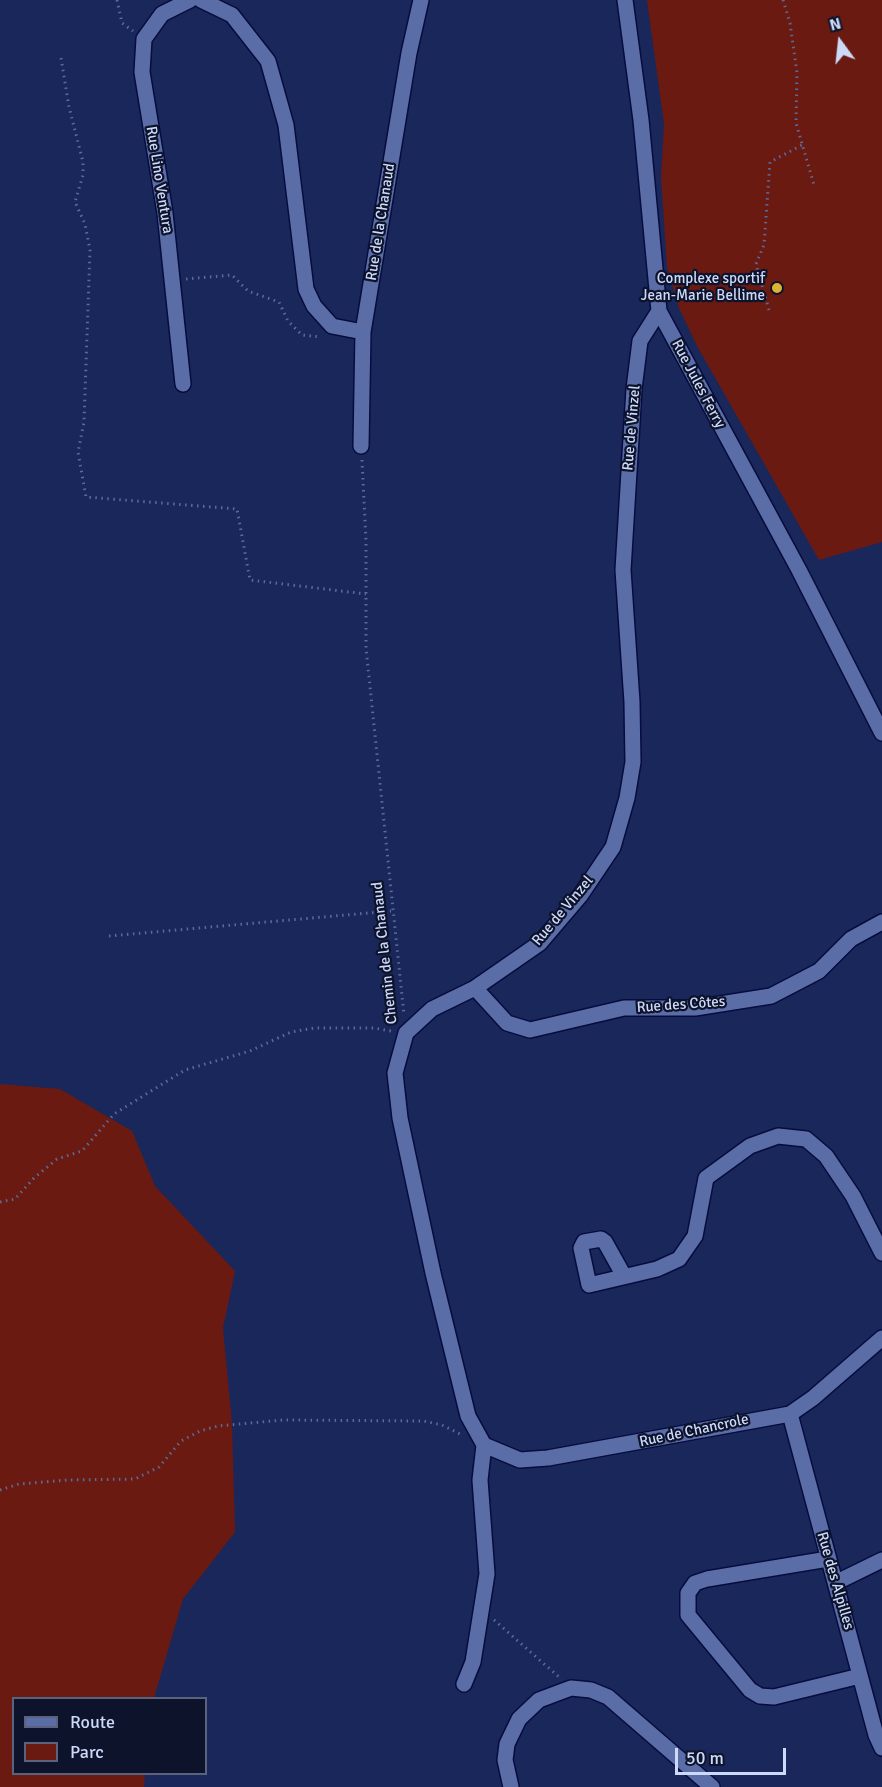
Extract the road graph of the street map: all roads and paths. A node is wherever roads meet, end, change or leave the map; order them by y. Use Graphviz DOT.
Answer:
graph roads {
  1 [pos="117,0"];
  2 [pos="190,0"];
  3 [pos="201,0"];
  4 [pos="421,0"];
  5 [pos="625,0"];
  6 [pos="783,0"];
  7 [pos="144,39"];
  8 [pos="61,58"];
  9 [pos="802,145"];
  10 [pos="814,185"];
  11 [pos="172,280"];
  12 [pos="769,310"];
  13 [pos="659,311"];
  14 [pos="363,332"];
  15 [pos="328,338"];
  16 [pos="183,384"];
  17 [pos="361,446"];
  18 [pos="366,594"];
  19 [pos="882,733"];
  20 [pos="391,911"];
  21 [pos="882,922"];
  22 [pos="109,936"];
  23 [pos="475,988"];
  24 [pos="406,1033"];
  25 [pos="0,1202"];
  26 [pos="882,1253"];
  27 [pos="624,1276"];
  28 [pos="882,1338"];
  29 [pos="790,1414"];
  30 [pos="484,1445"];
  31 [pos="0,1490"];
  32 [pos="828,1559"];
  33 [pos="882,1560"];
  34 [pos="837,1582"];
  35 [pos="482,1609"];
  36 [pos="860,1676"];
  37 [pos="464,1684"];
  38 [pos="572,1688"];
  39 [pos="882,1748"];
  40 [pos="511,1787"];
  41 [pos="712,1787"];
  1 -- 7 [label="path"];
  2 -- 7 [label="street"];
  3 -- 14 [label="street"];
  4 -- 14 [label="street, Rue de la Chanaud"];
  5 -- 13 [label="street, Rue Jules Ferry"];
  6 -- 9 [label="path"];
  7 -- 11 [label="street, Rue Lino Ventura"];
  8 -- 18 [label="path"];
  9 -- 10 [label="path"];
  9 -- 12 [label="path"];
  11 -- 15 [label="path"];
  11 -- 16 [label="street, Rue Lino Ventura"];
  13 -- 19 [label="street, Rue Jules Ferry"];
  13 -- 23 [label="street, Rue de Vinzel"];
  14 -- 17 [label="street, Rue de la Chanaud"];
  17 -- 18 [label="path, Chemin de la Chanaud"];
  18 -- 20 [label="path, Chemin de la Chanaud"];
  20 -- 22 [label="path"];
  20 -- 24 [label="path, Chemin de la Chanaud"];
  21 -- 23 [label="street, Rue des Côtes"];
  23 -- 24 [label="street, Rue de Vinzel"];
  24 -- 25 [label="path, Chemin de la Chanaud"];
  24 -- 30 [label="street"];
  26 -- 27 [label="street"];
  28 -- 29 [label="street, Rue de Chancrole"];
  29 -- 30 [label="street, Rue de Chancrole"];
  29 -- 32 [label="street, Rue des Alpilles"];
  30 -- 31 [label="path"];
  30 -- 35 [label="street"];
  32 -- 34 [label="street, Rue des Alpilles"];
  32 -- 36 [label="street"];
  33 -- 34 [label="street"];
  34 -- 36 [label="street, Rue des Alpilles"];
  35 -- 37 [label="street"];
  35 -- 38 [label="path"];
  36 -- 39 [label="street, Rue des Alpilles"];
  38 -- 40 [label="street"];
  38 -- 41 [label="street"];
}
